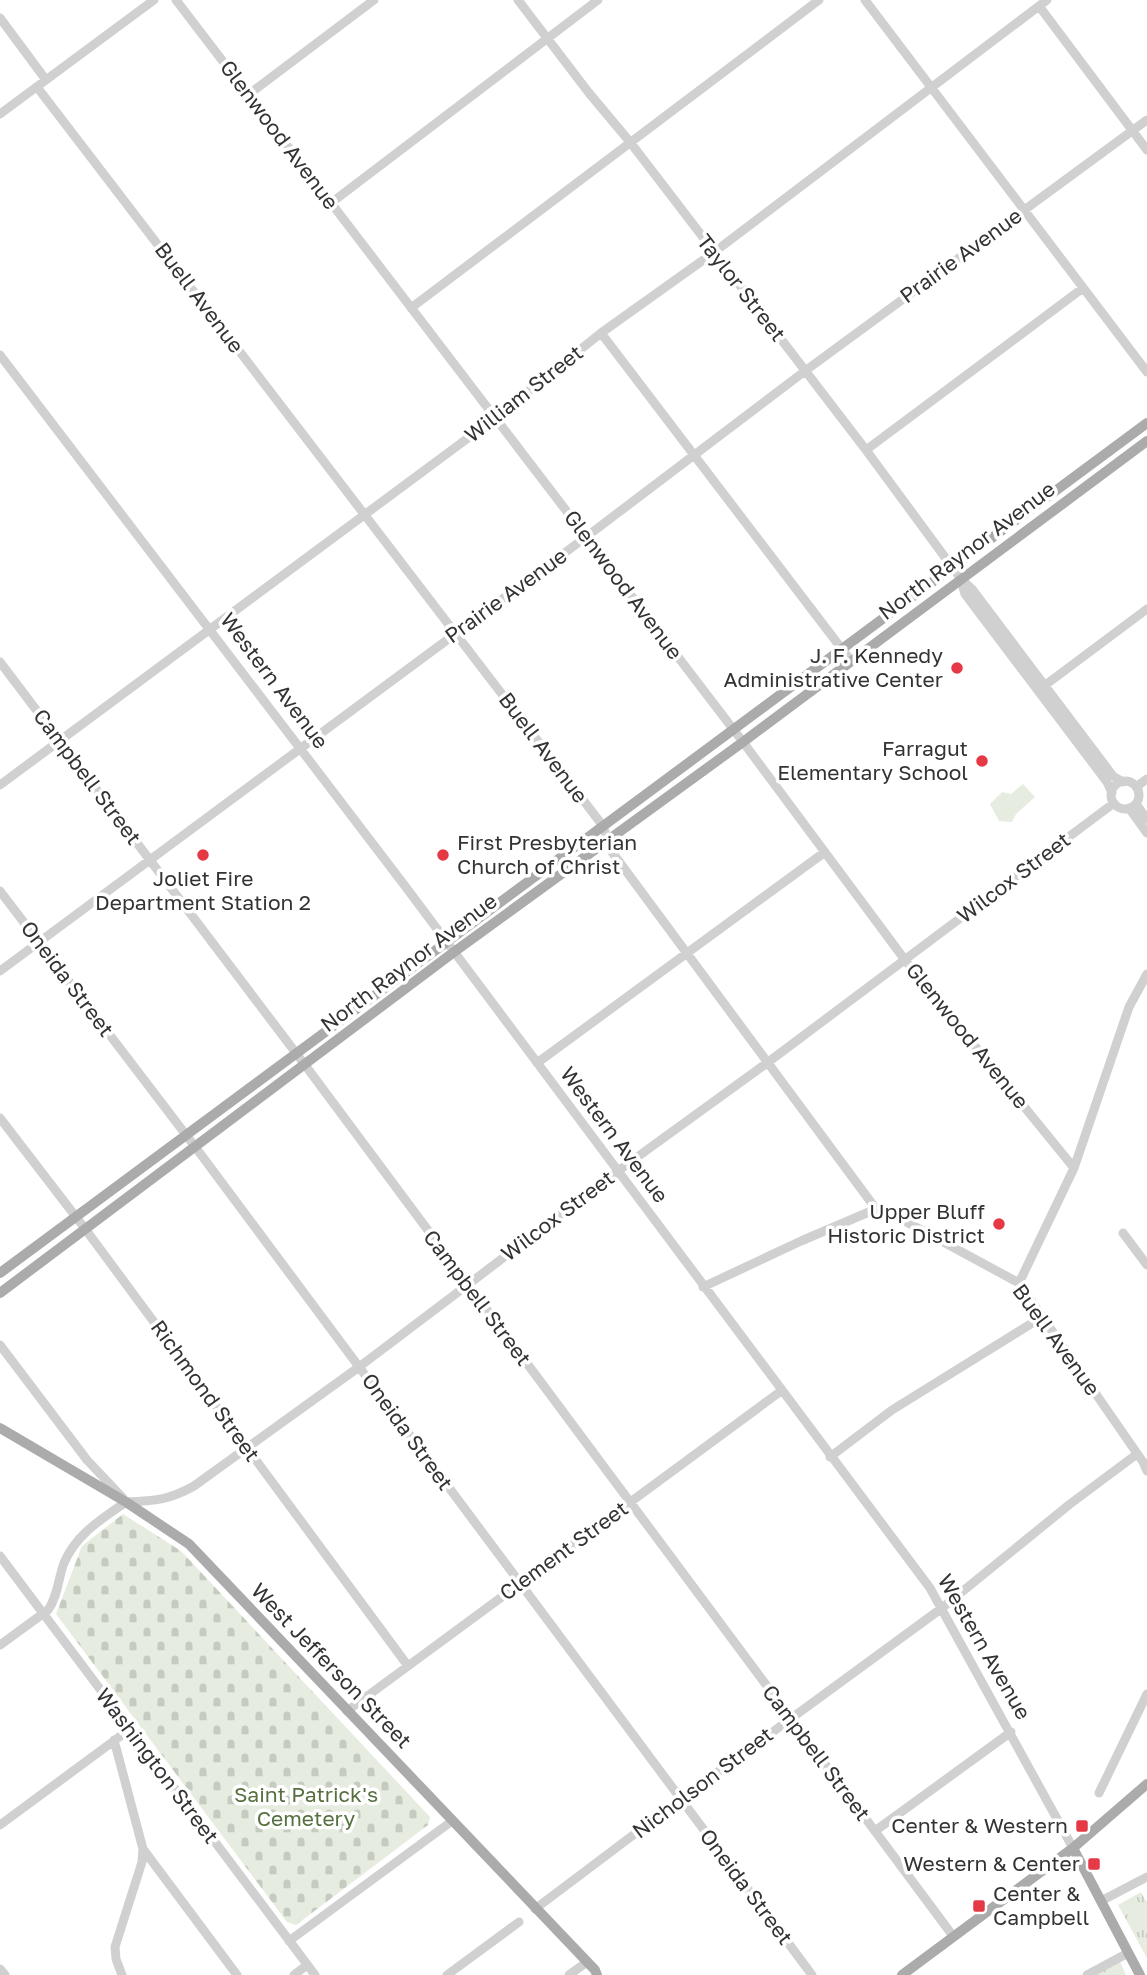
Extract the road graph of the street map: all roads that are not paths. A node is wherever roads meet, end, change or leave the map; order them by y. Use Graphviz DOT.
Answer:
graph roads {
  1 [pos="154,0"];
  2 [pos="176,0"];
  3 [pos="374,0"];
  4 [pos="518,0"];
  5 [pos="598,0"];
  6 [pos="818,0"];
  7 [pos="865,0"];
  8 [pos="1043,3"];
  9 [pos="0,18"];
  10 [pos="547,38"];
  11 [pos="46,80"];
  12 [pos="37,87"];
  13 [pos="931,87"];
  14 [pos="248,95"];
  15 [pos="0,114"];
  16 [pos="1147,120"];
  17 [pos="1133,131"];
  18 [pos="630,142"];
  19 [pos="1147,150"];
  20 [pos="331,204"];
  21 [pos="1024,210"];
  22 [pos="713,253"];
  23 [pos="1083,288"];
  24 [pos="411,308"];
  25 [pos="601,333"];
  26 [pos="0,355"];
  27 [pos="805,371"];
  28 [pos="1147,372"];
  29 [pos="495,418"];
  30 [pos="1147,423"];
  31 [pos="1147,441"];
  32 [pos="866,450"];
  33 [pos="694,455"];
  34 [pos="364,515"];
  35 [pos="586,537"];
  36 [pos="952,567"];
  37 [pos="961,579"];
  38 [pos="898,607"];
  39 [pos="1147,609"];
  40 [pos="907,619"];
  41 [pos="210,629"];
  42 [pos="455,634"];
  43 [pos="842,649"];
  44 [pos="851,661"];
  45 [pos="0,662"];
  46 [pos="1044,686"];
  47 [pos="734,730"];
  48 [pos="60,741"];
  49 [pos="743,742"];
  50 [pos="300,748"];
  51 [pos="1147,779"];
  52 [pos="1123,782"];
  53 [pos="0,785"];
  54 [pos="1136,787"];
  55 [pos="1113,798"];
  56 [pos="1132,806"];
  57 [pos="1147,819"];
  58 [pos="603,825"];
  59 [pos="1147,833"];
  60 [pos="608,839"];
  61 [pos="825,852"];
  62 [pos="150,860"];
  63 [pos="0,891"];
  64 [pos="38,942"];
  65 [pos="451,947"];
  66 [pos="685,953"];
  67 [pos="905,960"];
  68 [pos="0,971"];
  69 [pos="1147,974"];
  70 [pos="296,1053"];
  71 [pos="537,1063"];
  72 [pos="767,1063"];
  73 [pos="305,1065"];
  74 [pos="0,1118"];
  75 [pos="186,1135"];
  76 [pos="195,1148"];
  77 [pos="1074,1168"];
  78 [pos="618,1171"];
  79 [pos="876,1209"];
  80 [pos="76,1217"];
  81 [pos="86,1230"];
  82 [pos="1123,1233"];
  83 [pos="1147,1265"];
  84 [pos="0,1273"];
  85 [pos="1019,1283"];
  86 [pos="467,1285"];
  87 [pos="703,1287"];
  88 [pos="0,1293"];
  89 [pos="1042,1317"];
  90 [pos="0,1345"];
  91 [pos="359,1367"];
  92 [pos="781,1391"];
  93 [pos="0,1428"];
  94 [pos="246,1447"];
  95 [pos="1137,1454"];
  96 [pos="830,1457"];
  97 [pos="1146,1464"];
  98 [pos="126,1502"];
  99 [pos="629,1503"];
  100 [pos="0,1556"];
  101 [pos="519,1584"];
  102 [pos="942,1608"];
  103 [pos="43,1613"];
  104 [pos="0,1645"];
  105 [pos="408,1666"];
  106 [pos="1147,1694"];
  107 [pos="347,1711"];
  108 [pos="790,1718"];
  109 [pos="130,1729"];
  110 [pos="1011,1732"];
  111 [pos="114,1740"];
  112 [pos="1147,1784"];
  113 [pos="1098,1793"];
  114 [pos="681,1799"];
  115 [pos="452,1821"];
  116 [pos="0,1825"];
  117 [pos="875,1831"];
  118 [pos="1073,1848"];
  119 [pos="143,1849"];
  120 [pos="1057,1859"];
  121 [pos="1083,1867"];
  122 [pos="1147,1877"];
  123 [pos="1101,1901"];
  124 [pos="536,1909"];
  125 [pos="519,1922"];
  126 [pos="953,1936"];
  127 [pos="289,1941"];
  128 [pos="1128,1953"];
  129 [pos="307,1965"];
  130 [pos="0,1969"];
  131 [pos="596,1970"];
  132 [pos="5,1975"];
  133 [pos="122,1975"];
  134 [pos="237,1975"];
  135 [pos="294,1975"];
  136 [pos="315,1975"];
  137 [pos="447,1975"];
  138 [pos="569,1975"];
  139 [pos="812,1975"];
  140 [pos="902,1975"];
  141 [pos="1087,1975"];
  142 [pos="1140,1975"];
  1 -- 11 [label="street"];
  2 -- 14 [label="street, Glenwood Avenue"];
  3 -- 14 [label="street"];
  4 -- 10 [label="street, Taylor Street"];
  5 -- 10 [label="street"];
  6 -- 18 [label="street"];
  7 -- 13 [label="street"];
  8 -- 13 [label="street, William Street"];
  8 -- 17 [label="street"];
  9 -- 11 [label="street"];
  10 -- 18 [label="street, Taylor Street"];
  10 -- 20 [label="street"];
  11 -- 12 [label="street"];
  12 -- 15 [label="street"];
  12 -- 34 [label="street, Buell Avenue"];
  13 -- 21 [label="street"];
  13 -- 22 [label="street, William Street"];
  14 -- 20 [label="street, Glenwood Avenue"];
  16 -- 17 [label="street, Prairie Avenue"];
  17 -- 19 [label="street"];
  17 -- 21 [label="street, Prairie Avenue"];
  18 -- 22 [label="street, Taylor Street"];
  18 -- 24 [label="street"];
  20 -- 24 [label="street, Glenwood Avenue"];
  21 -- 23 [label="street"];
  21 -- 27 [label="street, Prairie Avenue"];
  22 -- 25 [label="street, William Street"];
  22 -- 27 [label="street, Taylor Street"];
  23 -- 28 [label="street"];
  23 -- 32 [label="street"];
  24 -- 29 [label="street, Glenwood Avenue"];
  25 -- 29 [label="street, William Street"];
  25 -- 33 [label="street"];
  26 -- 41 [label="street, Western Avenue"];
  27 -- 32 [label="street, Taylor Street"];
  27 -- 33 [label="street, Prairie Avenue"];
  29 -- 34 [label="street, William Street"];
  29 -- 35 [label="street, Glenwood Avenue"];
  30 -- 36 [label="main road, North Raynor Avenue"];
  31 -- 37 [label="main road, North Raynor Avenue"];
  32 -- 36 [label="street, Taylor Street"];
  33 -- 35 [label="street, Prairie Avenue"];
  33 -- 43 [label="street"];
  34 -- 41 [label="street, William Street"];
  34 -- 42 [label="street, Buell Avenue"];
  35 -- 42 [label="street, Prairie Avenue"];
  35 -- 47 [label="street, Glenwood Avenue"];
  36 -- 37 [label="street, Taylor Street"];
  36 -- 38 [label="main road, North Raynor Avenue"];
  37 -- 40 [label="main road, North Raynor Avenue"];
  37 -- 46 [label="street, Taylor Street"];
  37 -- 55 [label="street, Taylor Street"];
  38 -- 40 [label="main road"];
  38 -- 43 [label="main road, North Raynor Avenue"];
  39 -- 46 [label="street"];
  40 -- 44 [label="main road, North Raynor Avenue"];
  41 -- 48 [label="street, William Street"];
  41 -- 50 [label="street, Western Avenue"];
  42 -- 50 [label="street, Prairie Avenue"];
  42 -- 58 [label="street, Buell Avenue"];
  43 -- 44 [label="street"];
  43 -- 47 [label="main road, North Raynor Avenue"];
  44 -- 49 [label="main road, North Raynor Avenue"];
  45 -- 48 [label="street, Campbell Street"];
  46 -- 52 [label="street, Taylor Street"];
  47 -- 49 [label="street, Glenwood Avenue"];
  47 -- 58 [label="main road, North Raynor Avenue"];
  48 -- 53 [label="street, William Street"];
  48 -- 62 [label="street, Campbell Street"];
  49 -- 60 [label="main road, North Raynor Avenue"];
  49 -- 61 [label="street, Glenwood Avenue"];
  50 -- 62 [label="street, Prairie Avenue"];
  50 -- 65 [label="street, Western Avenue"];
  51 -- 54 [label="street"];
  52 -- 54 [label="street"];
  52 -- 55 [label="street"];
  54 -- 56 [label="street"];
  55 -- 56 [label="street"];
  55 -- 67 [label="street, Wilcox Street"];
  56 -- 57 [label="street"];
  56 -- 59 [label="street"];
  58 -- 60 [label="street, Buell Avenue"];
  58 -- 65 [label="main road, North Raynor Avenue"];
  60 -- 65 [label="main road, North Raynor Avenue"];
  60 -- 66 [label="street, Buell Avenue"];
  61 -- 66 [label="street"];
  61 -- 67 [label="street, Glenwood Avenue"];
  62 -- 64 [label="street, Prairie Avenue"];
  62 -- 70 [label="street, Campbell Street"];
  63 -- 64 [label="street, Oneida Street"];
  64 -- 68 [label="street, Prairie Avenue"];
  64 -- 75 [label="street, Oneida Street"];
  65 -- 70 [label="main road, North Raynor Avenue"];
  65 -- 71 [label="street, Western Avenue"];
  65 -- 73 [label="main road, North Raynor Avenue"];
  66 -- 71 [label="street"];
  66 -- 72 [label="street, Buell Avenue"];
  67 -- 72 [label="street, Wilcox Street"];
  67 -- 77 [label="street, Glenwood Avenue"];
  69 -- 77 [label="street"];
  70 -- 73 [label="street, Campbell Street"];
  70 -- 75 [label="main road, North Raynor Avenue"];
  71 -- 78 [label="street, Western Avenue"];
  72 -- 78 [label="street, Wilcox Street"];
  72 -- 79 [label="street, Buell Avenue"];
  73 -- 76 [label="main road, North Raynor Avenue"];
  73 -- 86 [label="street, Campbell Street"];
  74 -- 80 [label="street, Richmond Street"];
  75 -- 76 [label="street, Oneida Street"];
  75 -- 80 [label="main road, North Raynor Avenue"];
  76 -- 81 [label="main road, North Raynor Avenue"];
  76 -- 91 [label="street, Oneida Street"];
  77 -- 85 [label="street"];
  78 -- 86 [label="street, Wilcox Street"];
  78 -- 87 [label="street, Western Avenue"];
  79 -- 85 [label="street, Buell Avenue"];
  79 -- 87 [label="street"];
  80 -- 81 [label="street, Richmond Street"];
  80 -- 84 [label="main road, North Raynor Avenue"];
  81 -- 88 [label="main road, North Raynor Avenue"];
  81 -- 94 [label="street, Richmond Street"];
  82 -- 83 [label="street"];
  85 -- 89 [label="street, Buell Avenue"];
  86 -- 91 [label="street, Wilcox Street"];
  86 -- 99 [label="street, Campbell Street"];
  87 -- 92 [label="street, Western Avenue"];
  89 -- 95 [label="street, Buell Avenue"];
  89 -- 96 [label="street"];
  90 -- 98 [label="street"];
  91 -- 94 [label="street, Wilcox Street"];
  91 -- 101 [label="street, Oneida Street"];
  92 -- 96 [label="street, Western Avenue"];
  92 -- 99 [label="street, Clement Street"];
  93 -- 98 [label="main road, West Jefferson Street"];
  94 -- 98 [label="street, Wilcox Street"];
  94 -- 105 [label="street, Richmond Street"];
  95 -- 97 [label="street, Buell Avenue"];
  95 -- 102 [label="street, Nicholson Street"];
  96 -- 102 [label="street, Western Avenue"];
  98 -- 103 [label="street"];
  98 -- 107 [label="main road, West Jefferson Street"];
  99 -- 101 [label="street, Clement Street"];
  99 -- 108 [label="street, Campbell Street"];
  100 -- 103 [label="street, Washington Street"];
  101 -- 105 [label="street, Clement Street"];
  101 -- 114 [label="street, Oneida Street"];
  102 -- 108 [label="street, Nicholson Street"];
  102 -- 110 [label="street, Western Avenue"];
  103 -- 104 [label="street"];
  103 -- 109 [label="street, Washington Street"];
  105 -- 107 [label="street, Clement Street"];
  106 -- 113 [label="street"];
  107 -- 115 [label="main road, West Jefferson Street"];
  108 -- 114 [label="street, Nicholson Street"];
  108 -- 117 [label="street, Campbell Street"];
  109 -- 111 [label="street"];
  109 -- 127 [label="street, Washington Street"];
  110 -- 117 [label="street"];
  110 -- 118 [label="street, Western Avenue"];
  111 -- 116 [label="street"];
  111 -- 119 [label="street"];
  112 -- 118 [label="main road"];
  114 -- 124 [label="street, Nicholson Street"];
  114 -- 139 [label="street, Oneida Street"];
  115 -- 124 [label="main road, West Jefferson Street"];
  115 -- 127 [label="street"];
  117 -- 126 [label="street, Campbell Street"];
  118 -- 120 [label="main road"];
  118 -- 121 [label="main road, Western Avenue"];
  119 -- 133 [label="street"];
  119 -- 134 [label="street"];
  120 -- 121 [label="main road"];
  120 -- 126 [label="main road"];
  121 -- 123 [label="main road, Western Avenue"];
  122 -- 123 [label="street"];
  123 -- 128 [label="main road, Western Avenue"];
  124 -- 131 [label="main road, West Jefferson Street"];
  125 -- 137 [label="street"];
  126 -- 140 [label="main road"];
  127 -- 129 [label="street, Washington Street"];
  128 -- 141 [label="street"];
  128 -- 142 [label="main road, Western Avenue"];
  129 -- 135 [label="street"];
  129 -- 136 [label="street, Washington Street"];
  130 -- 132 [label="street"];
  131 -- 138 [label="street"];
}
